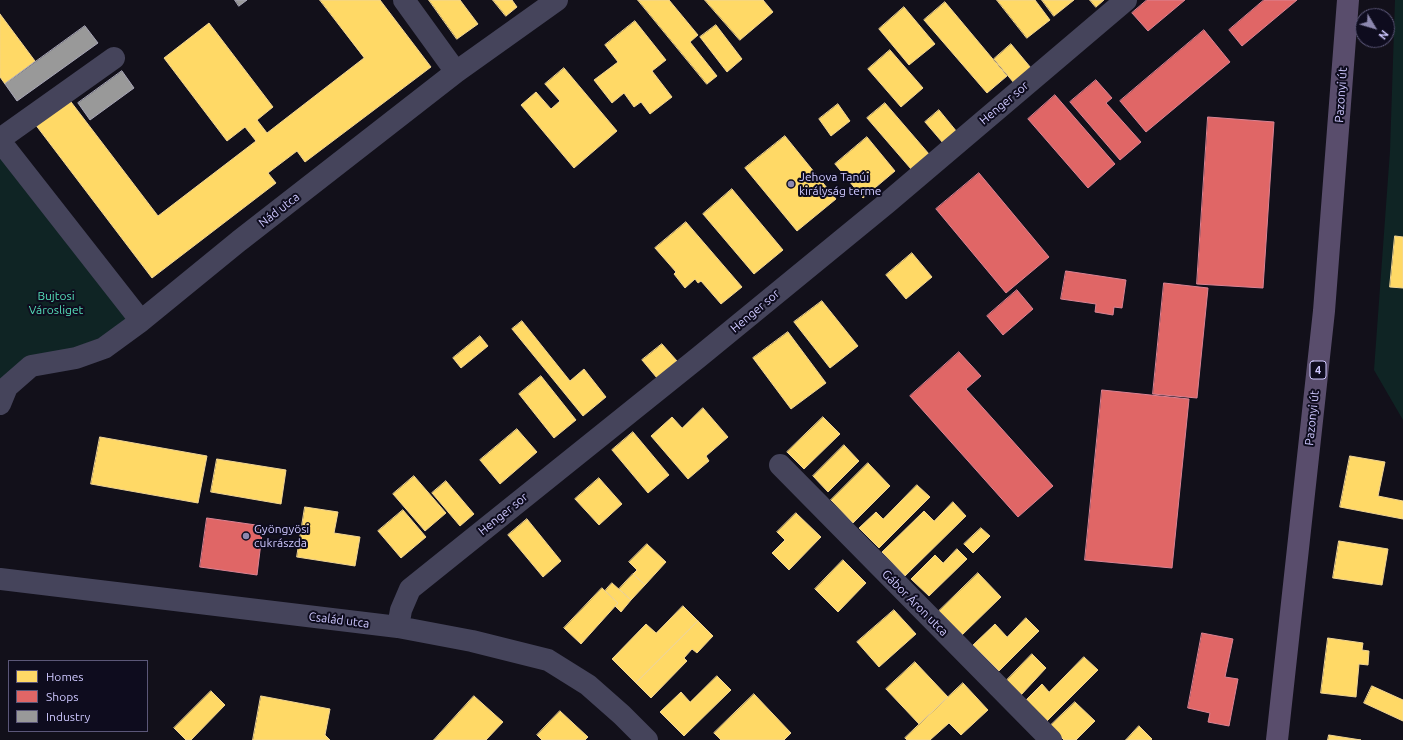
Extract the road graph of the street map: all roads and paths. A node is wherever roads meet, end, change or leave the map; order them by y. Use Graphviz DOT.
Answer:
graph roads {
  1 [pos="404,0"];
  2 [pos="557,0"];
  3 [pos="1126,0"];
  4 [pos="1348,0"];
  5 [pos="114,58"];
  6 [pos="456,72"];
  7 [pos="0,140"];
  8 [pos="141,321"];
  9 [pos="4,395"];
  10 [pos="780,465"];
  11 [pos="0,579"];
  12 [pos="398,627"];
  13 [pos="647,740"];
  14 [pos="1051,740"];
  15 [pos="1277,740"];
  1 -- 6 [label="street"];
  2 -- 6 [label="street, Nád utca"];
  3 -- 12 [label="street, Henger sor"];
  4 -- 15 [label="main road, Pazonyi út / 4"];
  5 -- 7 [label="street"];
  6 -- 8 [label="street, Nád utca"];
  7 -- 8 [label="street"];
  8 -- 9 [label="street, Nád utca"];
  10 -- 14 [label="street, Gábor Áron utca"];
  11 -- 12 [label="street, Család utca"];
  12 -- 13 [label="street, Család utca"];
}
